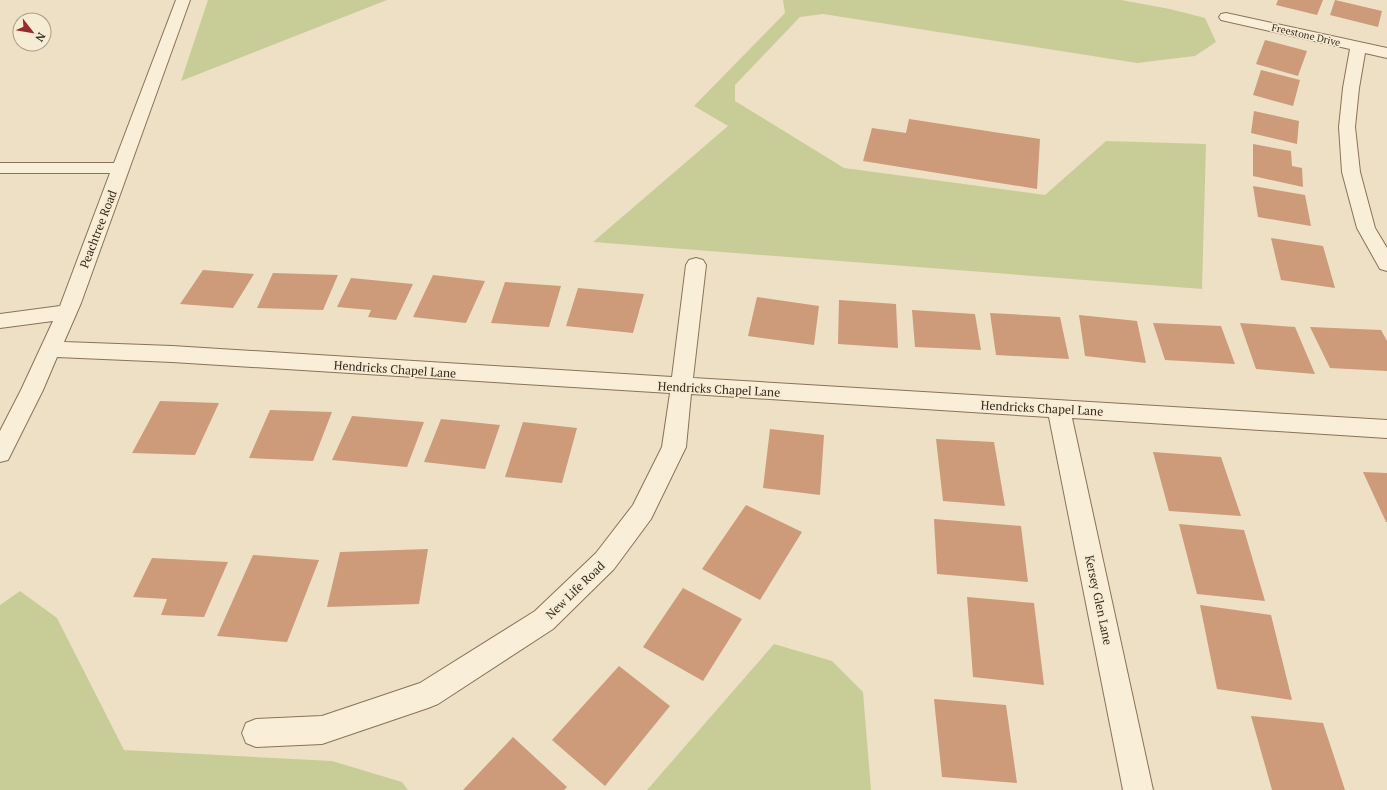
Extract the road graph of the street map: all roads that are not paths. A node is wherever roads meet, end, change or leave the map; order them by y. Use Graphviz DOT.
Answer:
graph roads {
  1 [pos="183,0"];
  2 [pos="1226,16"];
  3 [pos="1358,47"];
  4 [pos="1387,53"];
  5 [pos="0,168"];
  6 [pos="121,168"];
  7 [pos="1387,264"];
  8 [pos="696,265"];
  9 [pos="67,312"];
  10 [pos="0,321"];
  11 [pos="50,349"];
  12 [pos="682,387"];
  13 [pos="1059,410"];
  14 [pos="1387,429"];
  15 [pos="0,453"];
  16 [pos="256,733"];
  17 [pos="1138,790"];
  1 -- 6 [label="street, Peachtree Road"];
  2 -- 3 [label="street, Freestone Drive"];
  3 -- 4 [label="street, Freestone Drive"];
  3 -- 7 [label="street"];
  5 -- 6 [label="street"];
  6 -- 9 [label="street, Peachtree Road"];
  8 -- 12 [label="street, New Life Road"];
  9 -- 10 [label="street"];
  9 -- 11 [label="street, Peachtree Road"];
  11 -- 12 [label="street, Hendricks Chapel Lane"];
  11 -- 15 [label="street, Peachtree Road"];
  12 -- 13 [label="street, Hendricks Chapel Lane"];
  12 -- 16 [label="street, New Life Road"];
  13 -- 14 [label="street, Hendricks Chapel Lane"];
  13 -- 17 [label="street, Kersey Glen Lane"];
}
